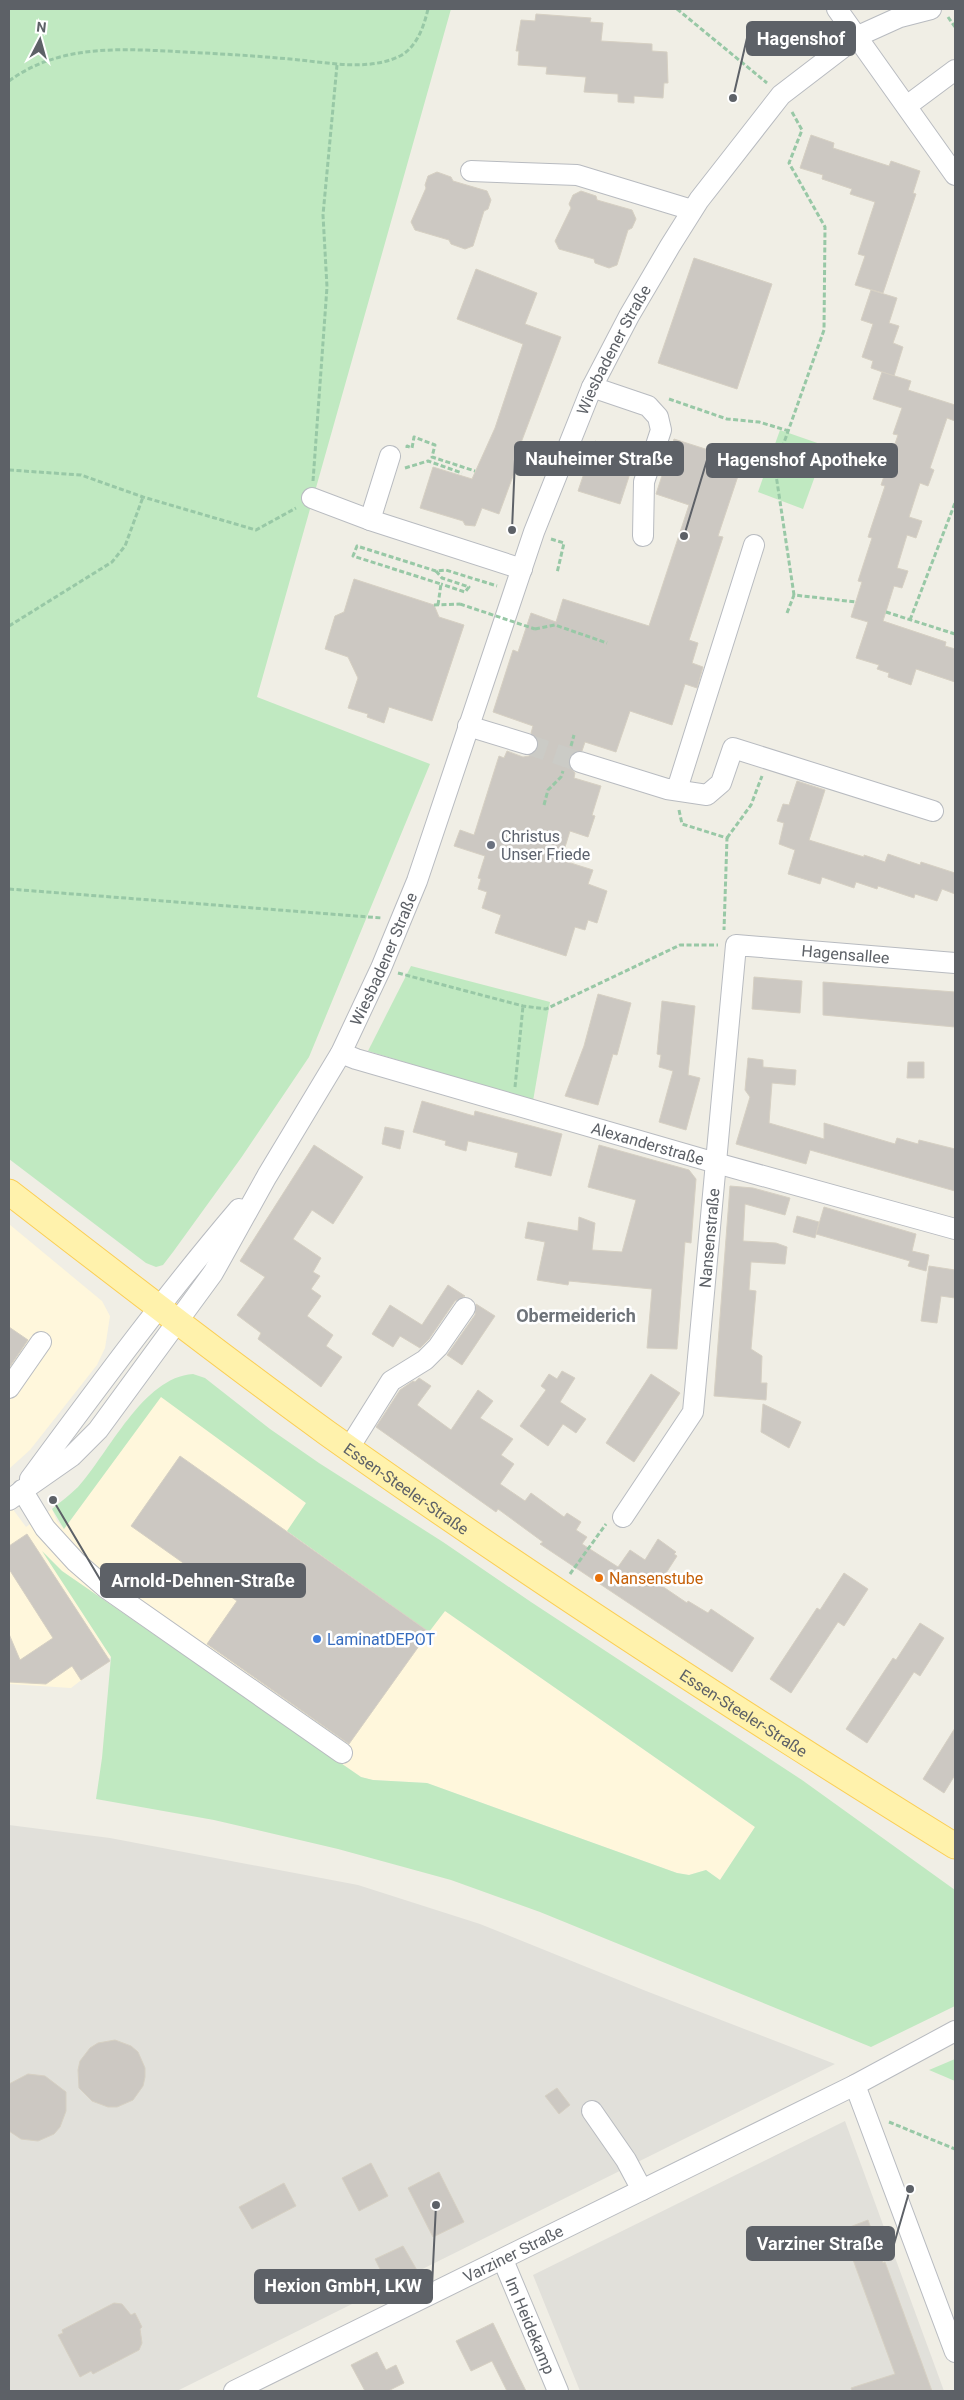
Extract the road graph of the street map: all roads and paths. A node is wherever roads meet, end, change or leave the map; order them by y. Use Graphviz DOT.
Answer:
graph roads {
  1 [pos="428,9"];
  2 [pos="677,9"];
  3 [pos="837,9"];
  4 [pos="930,9"];
  5 [pos="858,36"];
  6 [pos="337,66"];
  7 [pos="955,70"];
  8 [pos="9,81"];
  9 [pos="781,95"];
  10 [pos="908,105"];
  11 [pos="471,171"];
  12 [pos="955,175"];
  13 [pos="692,210"];
  14 [pos="592,387"];
  15 [pos="663,397"];
  16 [pos="789,431"];
  17 [pos="400,457"];
  18 [pos="464,468"];
  19 [pos="9,470"];
  20 [pos="475,471"];
  21 [pos="143,497"];
  22 [pos="312,498"];
  23 [pos="955,503"];
  24 [pos="370,520"];
  25 [pos="643,536"];
  26 [pos="564,543"];
  27 [pos="754,545"];
  28 [pos="522,569"];
  29 [pos="436,571"];
  30 [pos="557,573"];
  31 [pos="441,584"];
  32 [pos="514,592"];
  33 [pos="794,595"];
  34 [pos="856,602"];
  35 [pos="886,612"];
  36 [pos="787,613"];
  37 [pos="910,620"];
  38 [pos="9,626"];
  39 [pos="955,634"];
  40 [pos="607,643"];
  41 [pos="468,726"];
  42 [pos="527,744"];
  43 [pos="769,759"];
  44 [pos="580,762"];
  45 [pos="561,777"];
  46 [pos="675,789"];
  47 [pos="544,805"];
  48 [pos="933,811"];
  49 [pos="727,838"];
  50 [pos="9,889"];
  51 [pos="401,920"];
  52 [pos="736,945"];
  53 [pos="955,963"];
  54 [pos="381,968"];
  55 [pos="523,1006"];
  56 [pos="341,1053"];
  57 [pos="514,1105"];
  58 [pos="716,1163"];
  59 [pos="267,1176"];
  60 [pos="9,1192"];
  61 [pos="955,1229"];
  62 [pos="158,1307"];
  63 [pos="465,1308"];
  64 [pos="178,1322"];
  65 [pos="41,1342"];
  66 [pos="9,1388"];
  67 [pos="349,1448"];
  68 [pos="15,1495"];
  69 [pos="623,1517"];
  70 [pos="558,1591"];
  71 [pos="342,1754"];
  72 [pos="820,1762"];
  73 [pos="955,1846"];
  74 [pos="955,1862"];
  75 [pos="955,2031"];
  76 [pos="955,2036"];
  77 [pos="926,2048"];
  78 [pos="855,2085"];
  79 [pos="592,2111"];
  80 [pos="867,2114"];
  81 [pos="955,2149"];
  82 [pos="642,2190"];
  83 [pos="503,2260"];
  84 [pos="955,2352"];
  85 [pos="234,2391"];
  86 [pos="558,2391"];
  1 -- 6 [label="path"];
  2 -- 9 [label="path"];
  3 -- 5 [label="street"];
  4 -- 5 [label="street, Wiesbadener Straße"];
  5 -- 9 [label="street, Wiesbadener Straße"];
  5 -- 10 [label="street"];
  6 -- 8 [label="path"];
  6 -- 22 [label="path"];
  7 -- 10 [label="street"];
  9 -- 13 [label="street, Wiesbadener Straße"];
  9 -- 16 [label="path"];
  10 -- 12 [label="street"];
  11 -- 13 [label="street"];
  13 -- 14 [label="street, Wiesbadener Straße"];
  14 -- 25 [label="street"];
  14 -- 28 [label="street, Wiesbadener Straße"];
  15 -- 16 [label="path"];
  16 -- 33 [label="path"];
  17 -- 18 [label="path"];
  17 -- 18 [label="path"];
  17 -- 24 [label="street"];
  18 -- 20 [label="path"];
  19 -- 21 [label="path"];
  21 -- 22 [label="path"];
  21 -- 38 [label="path"];
  22 -- 24 [label="street"];
  23 -- 37 [label="path"];
  24 -- 28 [label="street"];
  26 -- 30 [label="path"];
  27 -- 46 [label="street"];
  28 -- 32 [label="street, Wiesbadener Straße"];
  29 -- 31 [label="path"];
  29 -- 31 [label="path"];
  29 -- 32 [label="path"];
  31 -- 40 [label="path, bridge"];
  32 -- 41 [label="street, Wiesbadener Straße"];
  33 -- 34 [label="path"];
  33 -- 36 [label="path"];
  35 -- 37 [label="path"];
  37 -- 39 [label="path"];
  41 -- 42 [label="street"];
  41 -- 51 [label="street, Wiesbadener Straße"];
  43 -- 46 [label="street"];
  43 -- 48 [label="street"];
  43 -- 49 [label="path"];
  44 -- 46 [label="street"];
  45 -- 47 [label="path"];
  46 -- 49 [label="path"];
  49 -- 52 [label="path"];
  50 -- 51 [label="path"];
  51 -- 54 [label="street, Wiesbadener Straße"];
  52 -- 53 [label="street, Hagensallee"];
  52 -- 55 [label="path"];
  52 -- 58 [label="street, Nansenstraße"];
  54 -- 55 [label="path"];
  54 -- 56 [label="street, Wiesbadener Straße"];
  55 -- 57 [label="path"];
  56 -- 57 [label="street, Alexanderstraße"];
  56 -- 59 [label="street, Wiesbadener Straße"];
  57 -- 58 [label="street, Alexanderstraße"];
  58 -- 61 [label="street, Alexanderstraße"];
  58 -- 69 [label="street, Nansenstraße"];
  59 -- 62 [label="street, Wiesbadener Straße"];
  59 -- 64 [label="street, Wiesbadener Straße"];
  60 -- 62 [label="main road, Essen-Steeler-Straße"];
  62 -- 64 [label="main road, Essen-Steeler-Straße"];
  62 -- 68 [label="street, Wiesbadener Straße"];
  63 -- 67 [label="street"];
  64 -- 67 [label="main road, Essen-Steeler-Straße"];
  64 -- 68 [label="street, Wiesbadener Straße"];
  65 -- 66 [label="street"];
  67 -- 70 [label="main road, Essen-Steeler-Straße"];
  68 -- 71 [label="street"];
  69 -- 70 [label="path"];
  70 -- 72 [label="main road, Essen-Steeler-Straße"];
  72 -- 73 [label="main road, Essen-Steeler-Straße"];
  72 -- 74 [label="main road, Essen-Steeler-Straße"];
  75 -- 77 [label="street, Varziner Straße"];
  76 -- 77 [label="street, Varziner Straße"];
  77 -- 78 [label="street, Varziner Straße"];
  78 -- 80 [label="street"];
  78 -- 82 [label="street, Varziner Straße"];
  79 -- 82 [label="street"];
  80 -- 81 [label="path"];
  80 -- 84 [label="street"];
  82 -- 83 [label="street, Varziner Straße"];
  83 -- 85 [label="street, Varziner Straße"];
  83 -- 86 [label="street, Im Heidekamp"];
}
